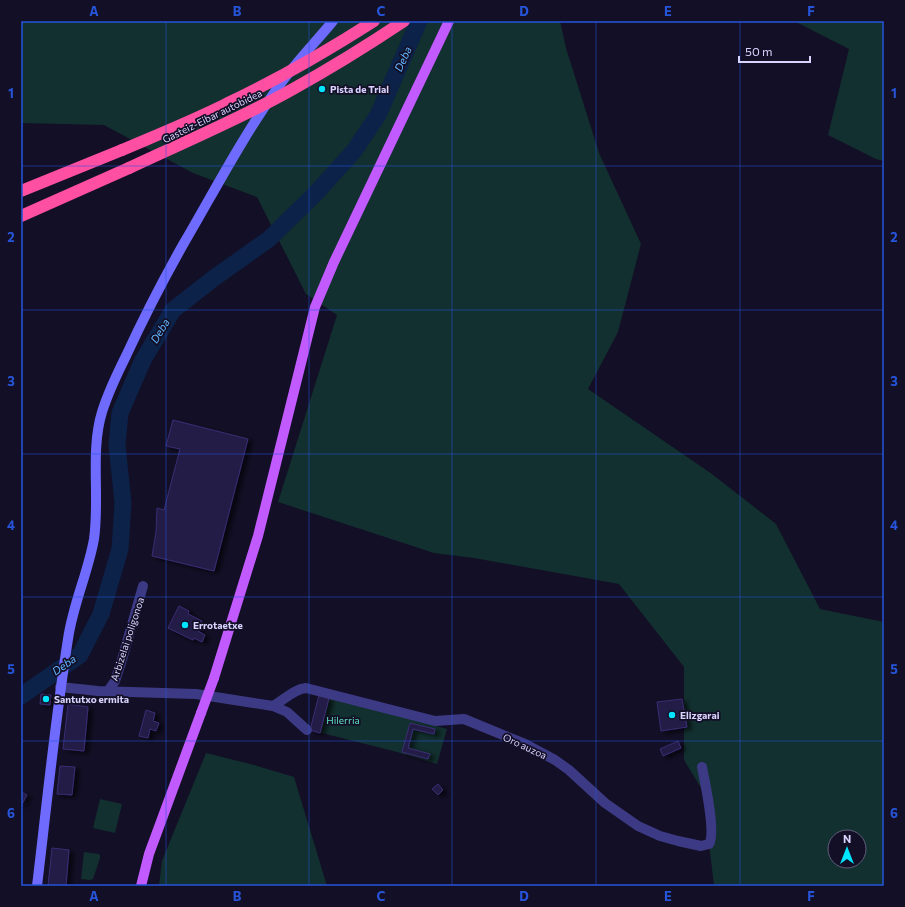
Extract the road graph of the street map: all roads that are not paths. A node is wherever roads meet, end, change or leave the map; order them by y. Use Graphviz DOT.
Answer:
graph roads {
  1 [pos="333,21"];
  2 [pos="374,21"];
  3 [pos="404,21"];
  4 [pos="449,21"];
  5 [pos="21,191"];
  6 [pos="21,216"];
  7 [pos="143,586"];
  8 [pos="61,683"];
  9 [pos="108,691"];
  10 [pos="273,706"];
  11 [pos="307,730"];
  12 [pos="702,768"];
  13 [pos="37,886"];
  14 [pos="141,886"];
  1 -- 8 [label="street"];
  2 -- 5 [label="highway, Gasteiz-Eibar autobidea, bridge"];
  3 -- 6 [label="highway, Gasteiz-Eibar autobidea, bridge"];
  4 -- 14 [label="main road, bridge"];
  7 -- 9 [label="street, Arbizelai poligonoa"];
  8 -- 9 [label="street"];
  8 -- 13 [label="street"];
  9 -- 10 [label="street"];
  10 -- 11 [label="street"];
  10 -- 12 [label="street, Oro auzoa"];
}
